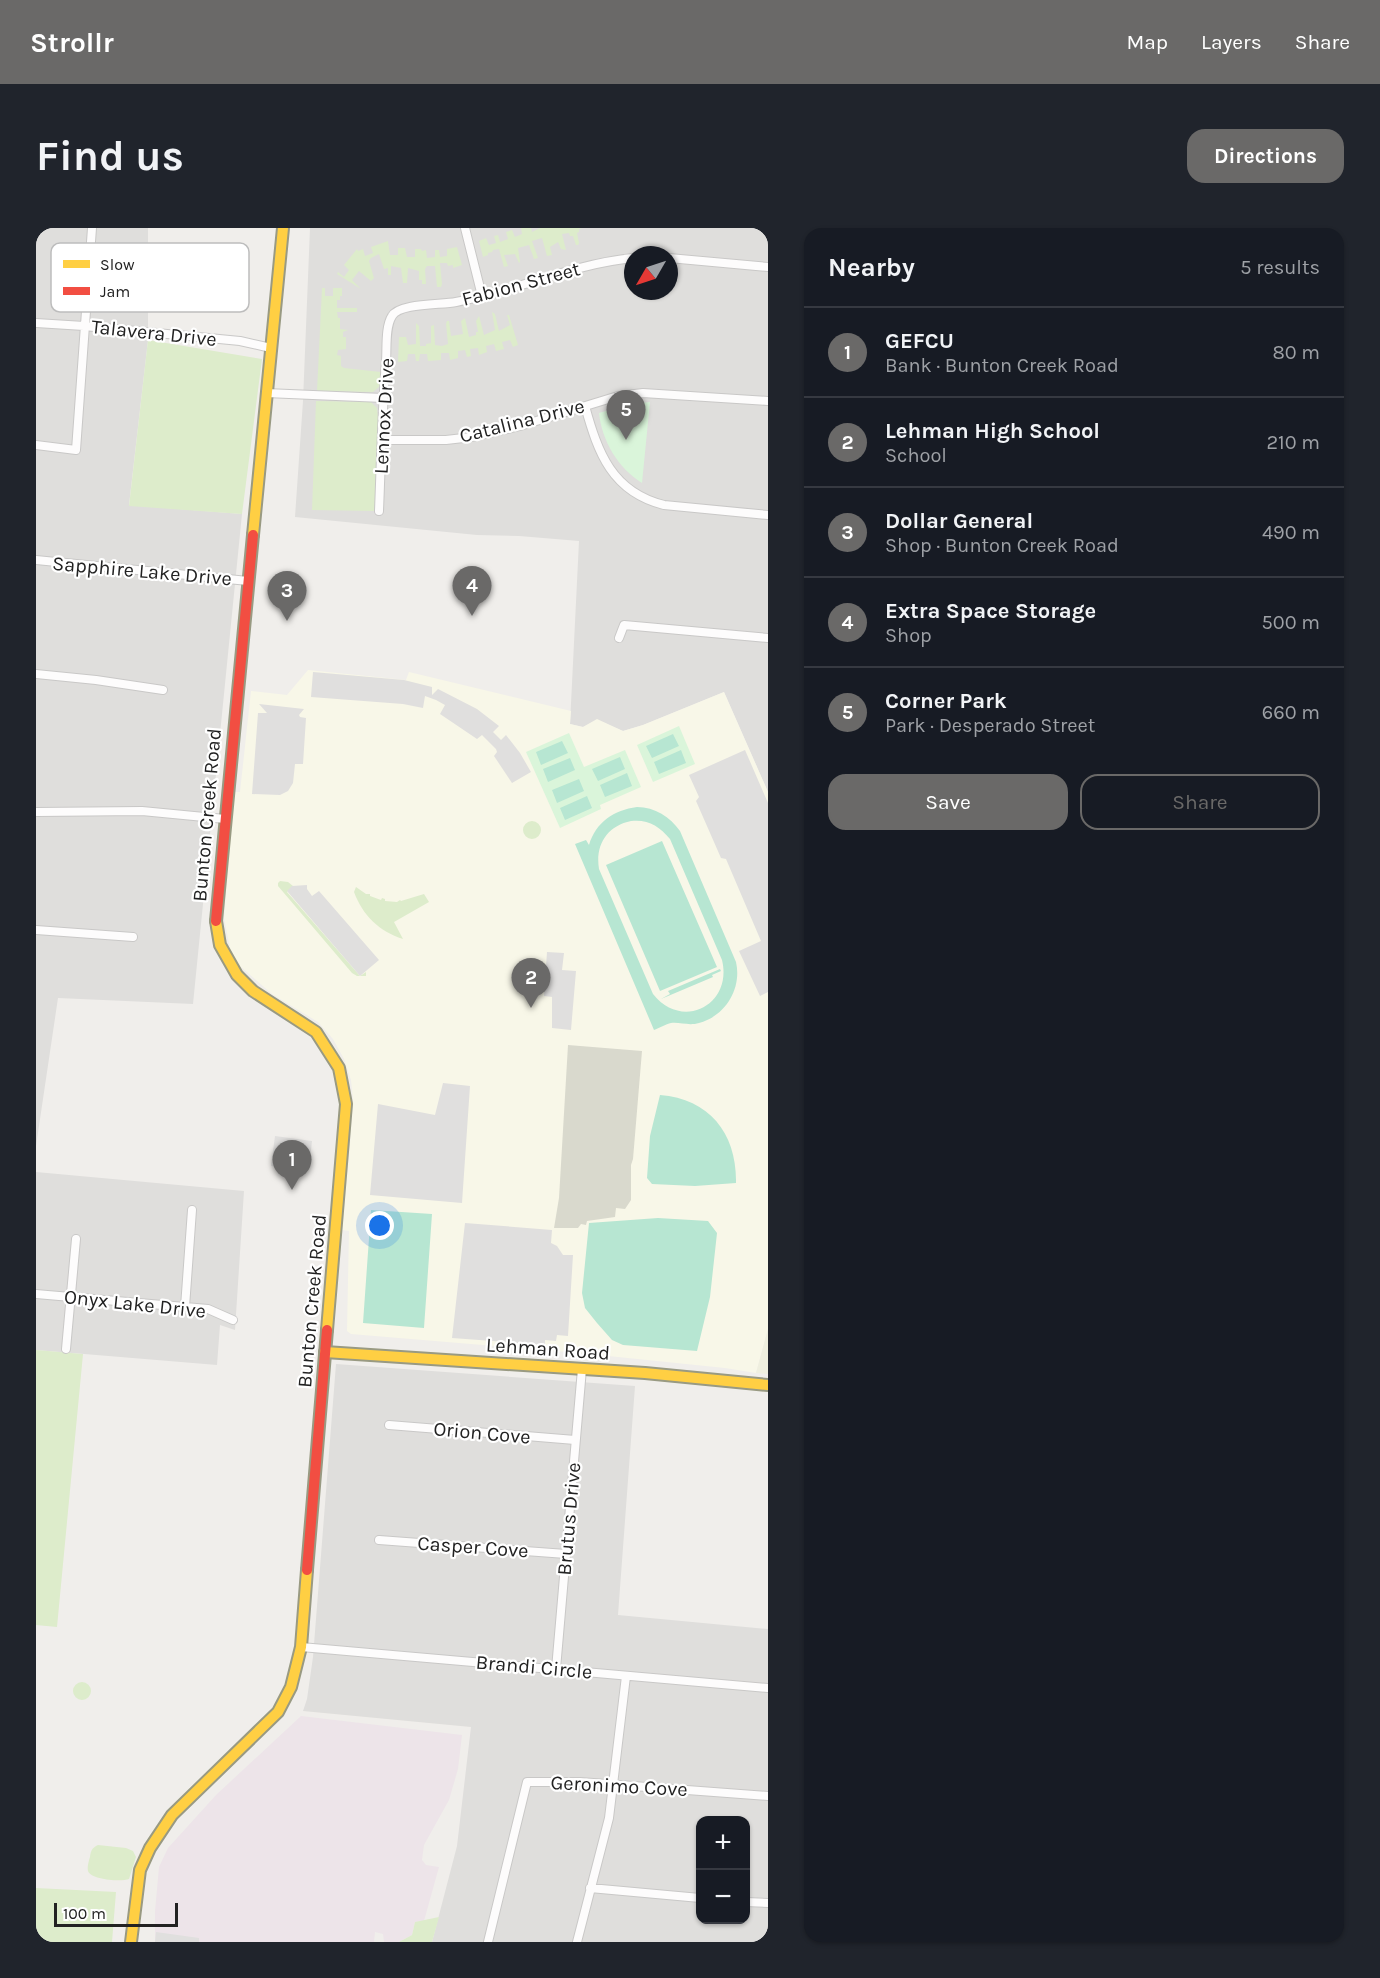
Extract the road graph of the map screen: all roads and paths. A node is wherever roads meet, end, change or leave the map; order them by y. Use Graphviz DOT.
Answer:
graph roads {
  1 [pos="92,228"];
  2 [pos="284,228"];
  3 [pos="465,228"];
  4 [pos="91,243"];
  5 [pos="678,259"];
  6 [pos="624,260"];
  7 [pos="768,267"];
  8 [pos="482,296"];
  9 [pos="388,302"];
  10 [pos="395,311"];
  11 [pos="85,312"];
  12 [pos="36,323"];
  13 [pos="84,326"];
  14 [pos="271,348"];
  15 [pos="266,393"];
  16 [pos="383,398"];
  17 [pos="768,401"];
  18 [pos="585,406"];
  19 [pos="382,440"];
  20 [pos="36,445"];
  21 [pos="379,511"];
  22 [pos="768,515"];
  23 [pos="36,561"];
  24 [pos="248,581"];
  25 [pos="619,638"];
  26 [pos="768,638"];
  27 [pos="36,674"];
  28 [pos="163,690"];
  29 [pos="36,812"];
  30 [pos="225,819"];
  31 [pos="36,930"];
  32 [pos="133,937"];
  33 [pos="192,1210"];
  34 [pos="76,1239"];
  35 [pos="36,1294"];
  36 [pos="71,1297"];
  37 [pos="185,1307"];
  38 [pos="233,1320"];
  39 [pos="66,1348"];
  40 [pos="326,1352"];
  41 [pos="582,1369"];
  42 [pos="768,1385"];
  43 [pos="388,1425"];
  44 [pos="575,1440"];
  45 [pos="379,1540"];
  46 [pos="567,1554"];
  47 [pos="301,1647"];
  48 [pos="556,1669"];
  49 [pos="626,1676"];
  50 [pos="768,1688"];
  51 [pos="614,1784"];
  52 [pos="768,1796"];
  53 [pos="590,1888"];
  54 [pos="696,1898"];
  55 [pos="750,1902"];
  56 [pos="768,1904"];
  57 [pos="131,1942"];
  58 [pos="488,1942"];
  59 [pos="577,1942"];
  1 -- 4 [label="street"];
  2 -- 14 [label="street, Bunton Creek Road"];
  3 -- 8 [label="street"];
  5 -- 7 [label="street"];
  6 -- 8 [label="street, Fabion Street"];
  8 -- 10 [label="street, Fabion Street"];
  9 -- 10 [label="street"];
  10 -- 16 [label="street, Lennox Drive"];
  11 -- 13 [label="street"];
  12 -- 13 [label="street, Talavera Drive"];
  13 -- 14 [label="street, Talavera Drive"];
  13 -- 20 [label="street"];
  14 -- 15 [label="street, Bunton Creek Road"];
  15 -- 16 [label="street"];
  15 -- 24 [label="street, Bunton Creek Road"];
  16 -- 19 [label="street, Lennox Drive"];
  17 -- 18 [label="street, Catalina Drive"];
  18 -- 19 [label="street, Catalina Drive"];
  18 -- 22 [label="street"];
  19 -- 21 [label="street, Lennox Drive"];
  23 -- 24 [label="street, Sapphire Lake Drive"];
  24 -- 30 [label="street, Bunton Creek Road"];
  25 -- 26 [label="street"];
  27 -- 28 [label="street"];
  29 -- 30 [label="street"];
  30 -- 40 [label="street, Bunton Creek Road"];
  31 -- 32 [label="street"];
  33 -- 37 [label="street"];
  34 -- 36 [label="street"];
  35 -- 36 [label="street, Onyx Lake Drive"];
  36 -- 37 [label="street, Onyx Lake Drive"];
  36 -- 39 [label="street"];
  37 -- 38 [label="street, Onyx Lake Drive"];
  40 -- 41 [label="street, Lehman Road"];
  40 -- 47 [label="street, Bunton Creek Road"];
  41 -- 42 [label="street, Lehman Road"];
  41 -- 44 [label="street, Brutus Drive"];
  43 -- 44 [label="street, Orion Cove"];
  44 -- 46 [label="street, Brutus Drive"];
  45 -- 46 [label="street, Casper Cove"];
  46 -- 48 [label="street, Brutus Drive"];
  47 -- 48 [label="street, Brandi Circle"];
  47 -- 57 [label="street, Bunton Creek Road"];
  48 -- 49 [label="street, Brandi Circle"];
  49 -- 50 [label="street, Brandi Circle"];
  49 -- 51 [label="street"];
  51 -- 52 [label="street, Geronimo Cove"];
  51 -- 53 [label="street"];
  51 -- 58 [label="street, Geronimo Cove"];
  53 -- 54 [label="street"];
  53 -- 59 [label="street"];
  55 -- 56 [label="street"];
}
